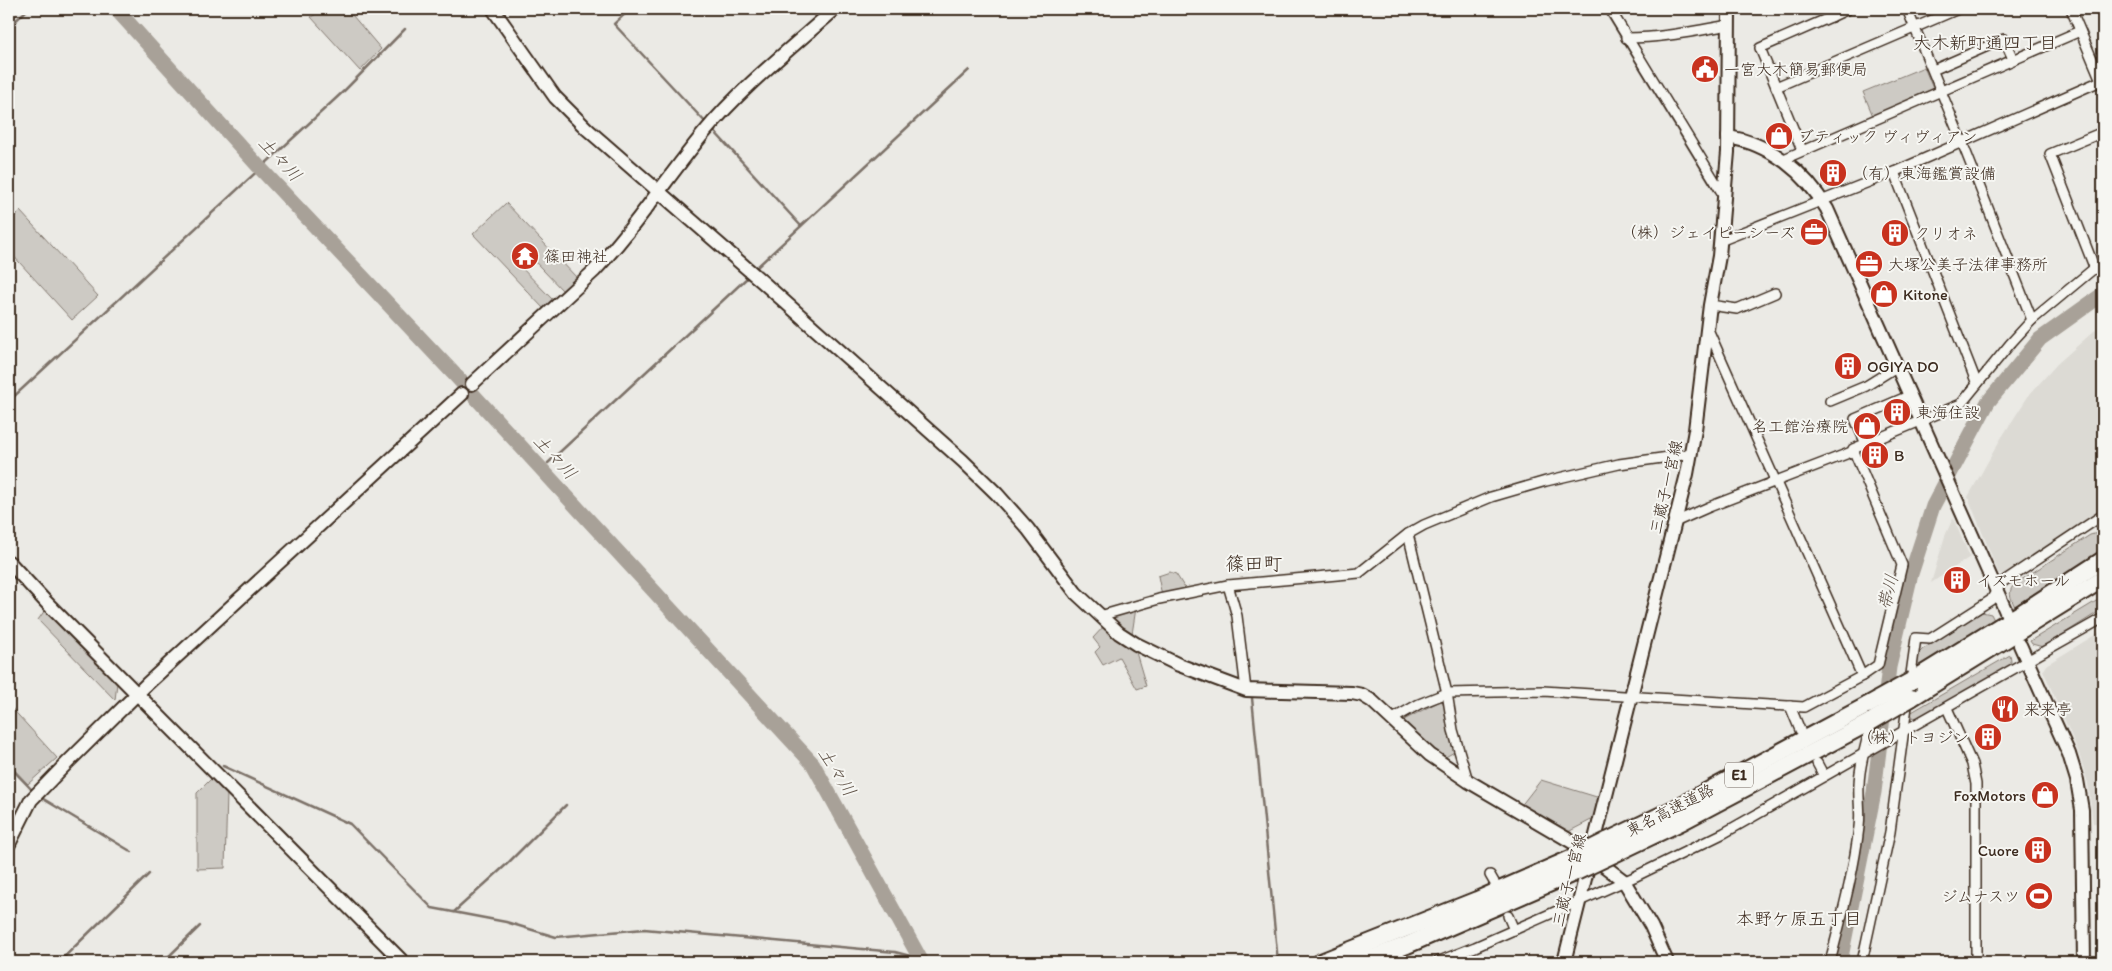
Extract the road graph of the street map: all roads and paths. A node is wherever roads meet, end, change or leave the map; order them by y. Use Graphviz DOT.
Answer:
graph roads {
  1 [pos="493,9"];
  2 [pos="835,9"];
  3 [pos="1610,9"];
  4 [pos="1729,9"];
  5 [pos="1848,9"];
  6 [pos="1907,9"];
  7 [pos="1958,9"];
  8 [pos="2073,9"];
  9 [pos="1829,13"];
  10 [pos="1729,25"];
  11 [pos="1914,28"];
  12 [pos="2080,31"];
  13 [pos="1626,38"];
  14 [pos="2013,59"];
  15 [pos="1933,70"];
  16 [pos="2103,82"];
  17 [pos="1776,87"];
  18 [pos="1941,92"];
  19 [pos="2103,132"];
  20 [pos="1728,137"];
  21 [pos="1962,142"];
  22 [pos="1802,150"];
  23 [pos="1784,159"];
  24 [pos="1894,172"];
  25 [pos="659,192"];
  26 [pos="1724,196"];
  27 [pos="1822,201"];
  28 [pos="1720,241"];
  29 [pos="2103,261"];
  30 [pos="2095,268"];
  31 [pos="1775,293"];
  32 [pos="1710,305"];
  33 [pos="2032,320"];
  34 [pos="1707,327"];
  35 [pos="1898,366"];
  36 [pos="472,384"];
  37 [pos="1977,384"];
  38 [pos="462,394"];
  39 [pos="1911,396"];
  40 [pos="1830,401"];
  41 [pos="1921,420"];
  42 [pos="1866,444"];
  43 [pos="1854,451"];
  44 [pos="1691,456"];
  45 [pos="1777,481"];
  46 [pos="2102,517"];
  47 [pos="1675,522"];
  48 [pos="1408,534"];
  49 [pos="2103,560"];
  50 [pos="9,562"];
  51 [pos="2103,579"];
  52 [pos="1228,585"];
  53 [pos="1996,591"];
  54 [pos="2007,614"];
  55 [pos="1100,616"];
  56 [pos="2103,618"];
  57 [pos="2020,645"];
  58 [pos="2028,662"];
  59 [pos="1862,676"];
  60 [pos="1246,690"];
  61 [pos="1447,693"];
  62 [pos="137,694"];
  63 [pos="1632,696"];
  64 [pos="1790,706"];
  65 [pos="1947,708"];
  66 [pos="1391,720"];
  67 [pos="1872,721"];
  68 [pos="1800,730"];
  69 [pos="1902,734"];
  70 [pos="1865,754"];
  71 [pos="1817,763"];
  72 [pos="1824,776"];
  73 [pos="1468,781"];
  74 [pos="9,844"];
  75 [pos="1610,848"];
  76 [pos="1581,862"];
  77 [pos="1624,881"];
  78 [pos="1581,900"];
  79 [pos="1508,916"];
  80 [pos="1514,930"];
  81 [pos="402,962"];
  82 [pos="1321,962"];
  83 [pos="1362,962"];
  84 [pos="1437,962"];
  85 [pos="1564,962"];
  86 [pos="1667,962"];
  87 [pos="1830,962"];
  88 [pos="1862,962"];
  89 [pos="1976,962"];
  90 [pos="2084,962"];
  1 -- 25 [label="street"];
  2 -- 25 [label="street"];
  3 -- 13 [label="street"];
  4 -- 10 [label="street, 三蔵子一宮線"];
  5 -- 9 [label="street"];
  6 -- 11 [label="street"];
  7 -- 11 [label="street"];
  8 -- 12 [label="street"];
  9 -- 17 [label="street"];
  10 -- 13 [label="street"];
  10 -- 20 [label="street, 三蔵子一宮線"];
  11 -- 15 [label="street"];
  11 -- 17 [label="street"];
  12 -- 14 [label="street"];
  12 -- 16 [label="street"];
  13 -- 26 [label="street"];
  14 -- 15 [label="street"];
  14 -- 18 [label="street"];
  15 -- 18 [label="street"];
  16 -- 21 [label="street"];
  17 -- 22 [label="street"];
  18 -- 21 [label="street"];
  18 -- 22 [label="street"];
  19 -- 30 [label="street"];
  20 -- 23 [label="street"];
  20 -- 26 [label="street, 三蔵子一宮線"];
  21 -- 24 [label="street"];
  21 -- 33 [label="street"];
  22 -- 23 [label="street"];
  23 -- 27 [label="street"];
  24 -- 27 [label="street"];
  24 -- 37 [label="street"];
  25 -- 36 [label="street"];
  25 -- 55 [label="street"];
  26 -- 28 [label="street, 三蔵子一宮線"];
  27 -- 28 [label="street"];
  27 -- 35 [label="street"];
  28 -- 32 [label="street, 三蔵子一宮線"];
  29 -- 30 [label="street"];
  30 -- 33 [label="street"];
  31 -- 32 [label="street"];
  32 -- 34 [label="street, 三蔵子一宮線"];
  33 -- 37 [label="street"];
  34 -- 44 [label="street, 三蔵子一宮線"];
  34 -- 45 [label="street"];
  35 -- 39 [label="street"];
  35 -- 40 [label="street"];
  36 -- 38 [label="street"];
  37 -- 41 [label="street"];
  38 -- 62 [label="street"];
  39 -- 41 [label="street"];
  39 -- 42 [label="street"];
  41 -- 42 [label="street"];
  41 -- 53 [label="street"];
  42 -- 43 [label="street"];
  43 -- 45 [label="street"];
  43 -- 59 [label="street"];
  44 -- 47 [label="street, 三蔵子一宮線"];
  44 -- 48 [label="street"];
  45 -- 47 [label="street"];
  45 -- 59 [label="street"];
  46 -- 53 [label="street"];
  47 -- 63 [label="street, 三蔵子一宮線"];
  48 -- 52 [label="street"];
  48 -- 61 [label="street"];
  49 -- 75 [label="highway, 東名高速道路 / E1, bridge"];
  50 -- 62 [label="street"];
  51 -- 67 [label="highway, 東名高速道路, bridge"];
  52 -- 55 [label="street"];
  52 -- 60 [label="street"];
  53 -- 54 [label="street"];
  53 -- 69 [label="street"];
  55 -- 60 [label="street"];
  56 -- 58 [label="street"];
  57 -- 58 [label="street"];
  58 -- 65 [label="street"];
  58 -- 90 [label="street"];
  59 -- 64 [label="street"];
  60 -- 66 [label="street"];
  61 -- 63 [label="street"];
  61 -- 66 [label="street"];
  61 -- 73 [label="street"];
  62 -- 74 [label="street"];
  62 -- 81 [label="street"];
  63 -- 64 [label="street"];
  63 -- 76 [label="street, 三蔵子一宮線"];
  64 -- 68 [label="street"];
  65 -- 69 [label="street"];
  65 -- 89 [label="street"];
  66 -- 73 [label="street"];
  67 -- 70 [label="street"];
  67 -- 75 [label="highway, 東名高速道路 / E1"];
  69 -- 70 [label="street"];
  69 -- 88 [label="street"];
  70 -- 72 [label="street"];
  70 -- 87 [label="street"];
  71 -- 72 [label="street"];
  72 -- 77 [label="street"];
  73 -- 76 [label="street"];
  75 -- 76 [label="highway, 東名高速道路 / E1, bridge"];
  76 -- 77 [label="street"];
  76 -- 78 [label="street, 三蔵子一宮線"];
  76 -- 82 [label="highway, 東名高速道路 / E1"];
  76 -- 83 [label="highway, 東名高速道路 / E1"];
  77 -- 78 [label="street"];
  77 -- 86 [label="street"];
  78 -- 80 [label="street"];
  78 -- 85 [label="street, 三蔵子一宮線"];
  79 -- 80 [label="street"];
  80 -- 84 [label="street"];
}
